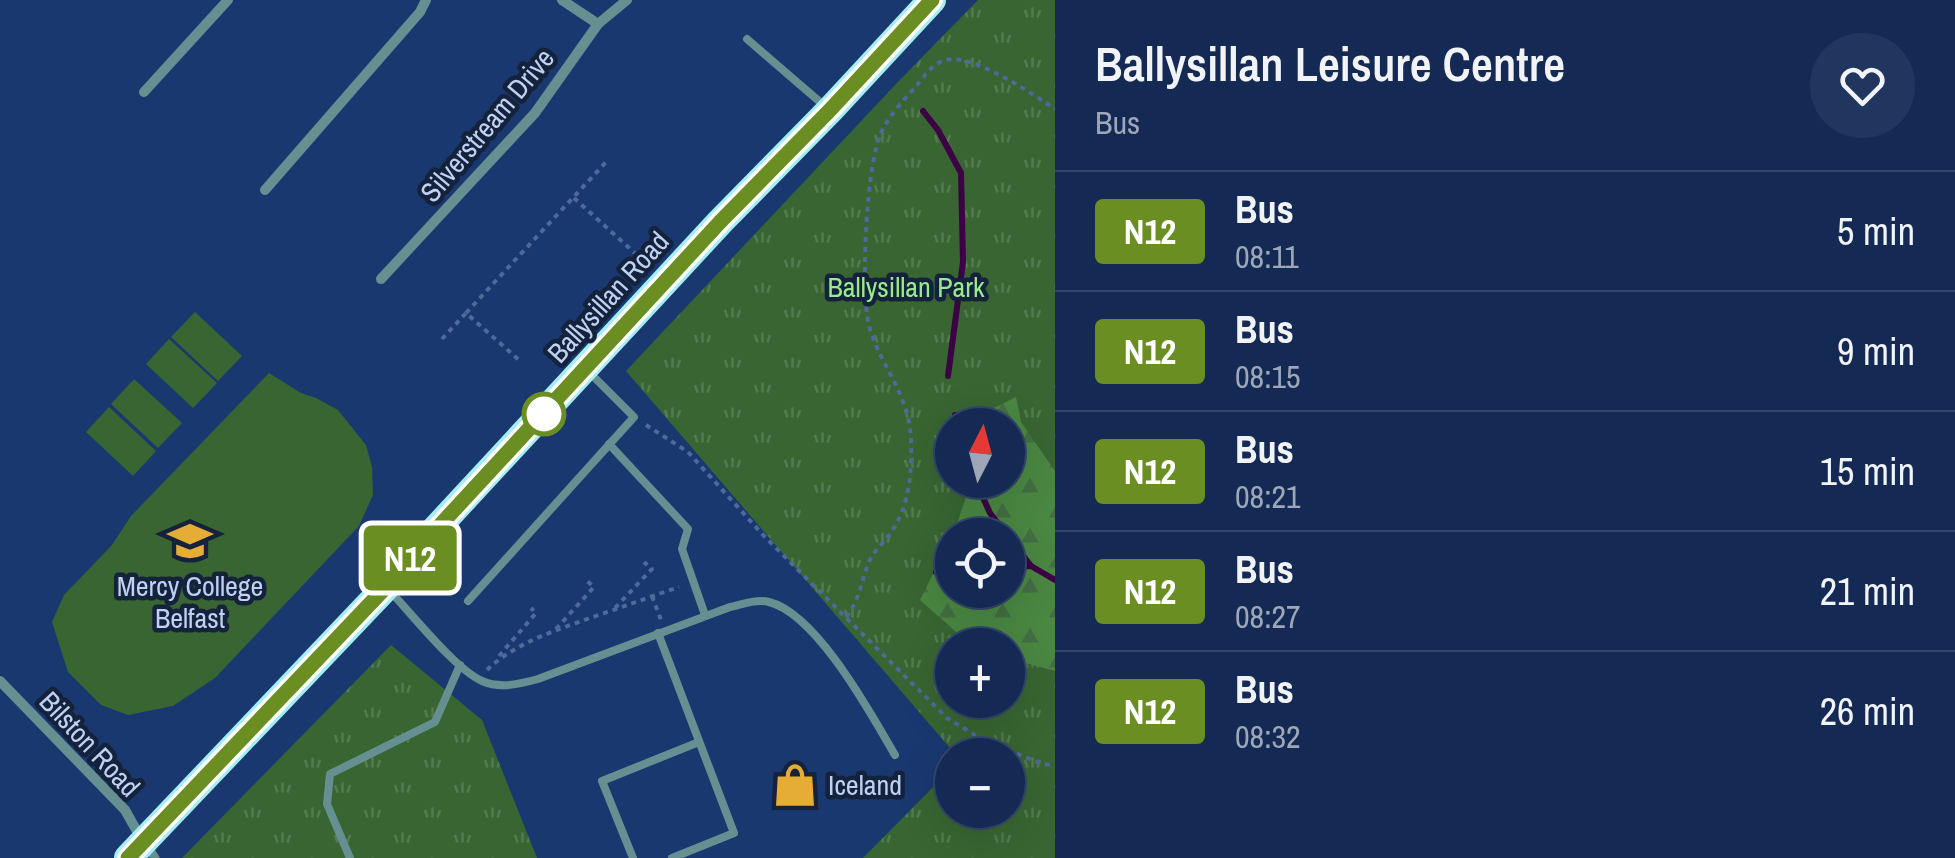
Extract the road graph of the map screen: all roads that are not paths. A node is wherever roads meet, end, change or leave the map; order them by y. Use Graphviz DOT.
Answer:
graph roads {
  1 [pos="228,0"];
  2 [pos="426,0"];
  3 [pos="562,0"];
  4 [pos="626,0"];
  5 [pos="932,0"];
  6 [pos="598,24"];
  7 [pos="746,39"];
  8 [pos="144,92"];
  9 [pos="830,110"];
  10 [pos="265,190"];
  11 [pos="381,280"];
  12 [pos="586,369"];
  13 [pos="609,444"];
  14 [pos="386,587"];
  15 [pos="468,601"];
  16 [pos="705,615"];
  17 [pos="661,632"];
  18 [pos="460,665"];
  19 [pos="0,681"];
  20 [pos="699,742"];
  21 [pos="896,755"];
  22 [pos="142,852"];
  23 [pos="350,858"];
  24 [pos="633,858"];
  25 [pos="672,858"];
  1 -- 8 [label="street"];
  2 -- 10 [label="street"];
  3 -- 6 [label="street"];
  4 -- 6 [label="street, Silverstream Drive"];
  5 -- 9 [label="highway, Ballysillan Road"];
  6 -- 11 [label="street, Silverstream Drive"];
  7 -- 9 [label="lane"];
  9 -- 12 [label="highway, Ballysillan Road"];
  12 -- 13 [label="lane"];
  12 -- 14 [label="highway, Ballysillan Road"];
  13 -- 15 [label="lane"];
  13 -- 16 [label="lane"];
  14 -- 18 [label="lane"];
  14 -- 22 [label="highway, Ballysillan Road"];
  16 -- 17 [label="lane"];
  16 -- 21 [label="lane"];
  17 -- 18 [label="lane"];
  17 -- 20 [label="lane"];
  18 -- 23 [label="lane"];
  19 -- 22 [label="street, Bilston Road"];
  20 -- 24 [label="lane"];
  20 -- 25 [label="lane"];
}
